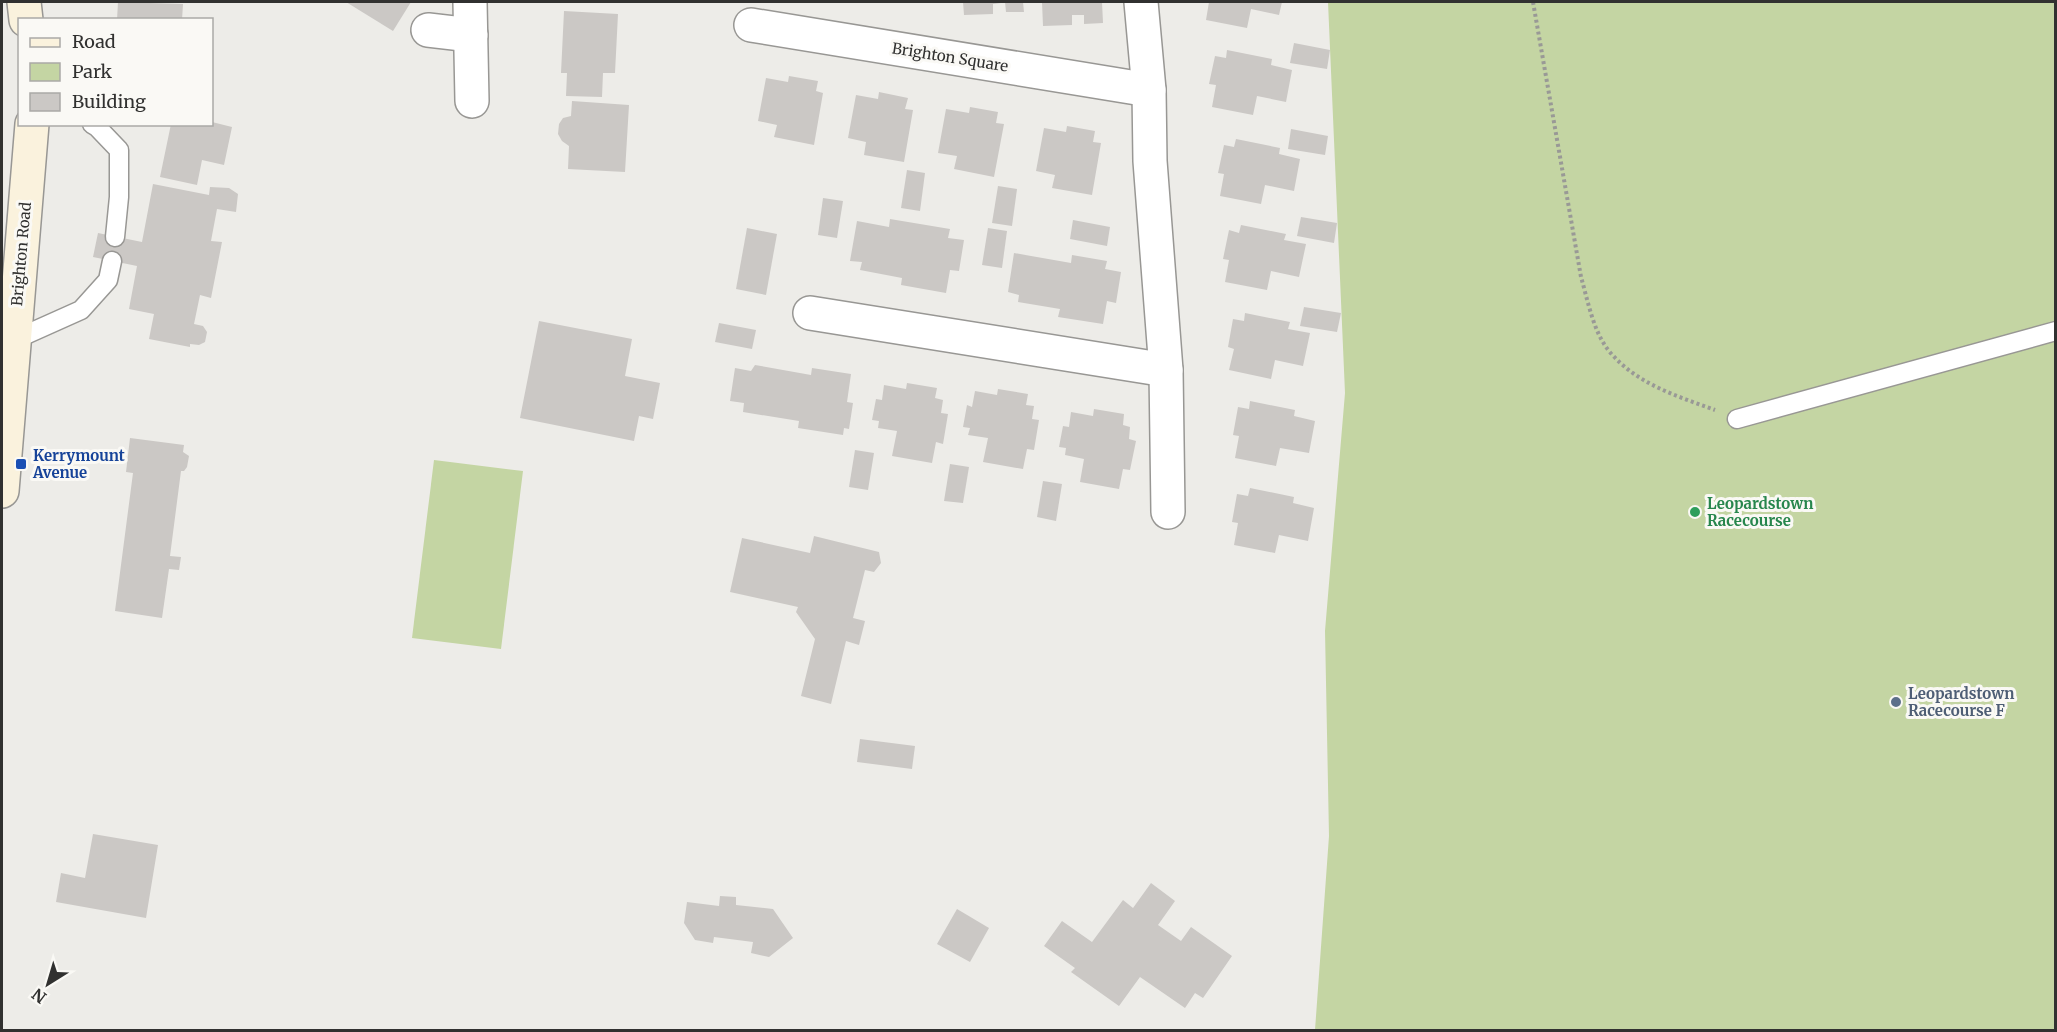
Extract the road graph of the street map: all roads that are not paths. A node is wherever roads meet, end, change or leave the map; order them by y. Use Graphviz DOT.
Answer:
graph roads {
  1 [pos="24,2"];
  2 [pos="470,2"];
  3 [pos="1141,2"];
  4 [pos="26,18"];
  5 [pos="751,25"];
  6 [pos="428,30"];
  7 [pos="471,35"];
  8 [pos="1149,90"];
  9 [pos="472,101"];
  10 [pos="32,126"];
  11 [pos="95,126"];
  12 [pos="115,237"];
  13 [pos="112,261"];
  14 [pos="810,313"];
  15 [pos="2055,331"];
  16 [pos="14,340"];
  17 [pos="1166,370"];
  18 [pos="1737,418"];
  19 [pos="2,491"];
  20 [pos="1168,512"];
  1 -- 4 [label="street"];
  2 -- 7 [label="street"];
  3 -- 8 [label="street"];
  5 -- 8 [label="street, Brighton Square"];
  6 -- 7 [label="street"];
  7 -- 9 [label="street"];
  8 -- 17 [label="street"];
  10 -- 16 [label="street, Brighton Road"];
  11 -- 12 [label="lane"];
  13 -- 16 [label="lane"];
  14 -- 17 [label="street"];
  15 -- 18 [label="lane"];
  16 -- 19 [label="street, Brighton Road"];
  17 -- 20 [label="street"];
}
